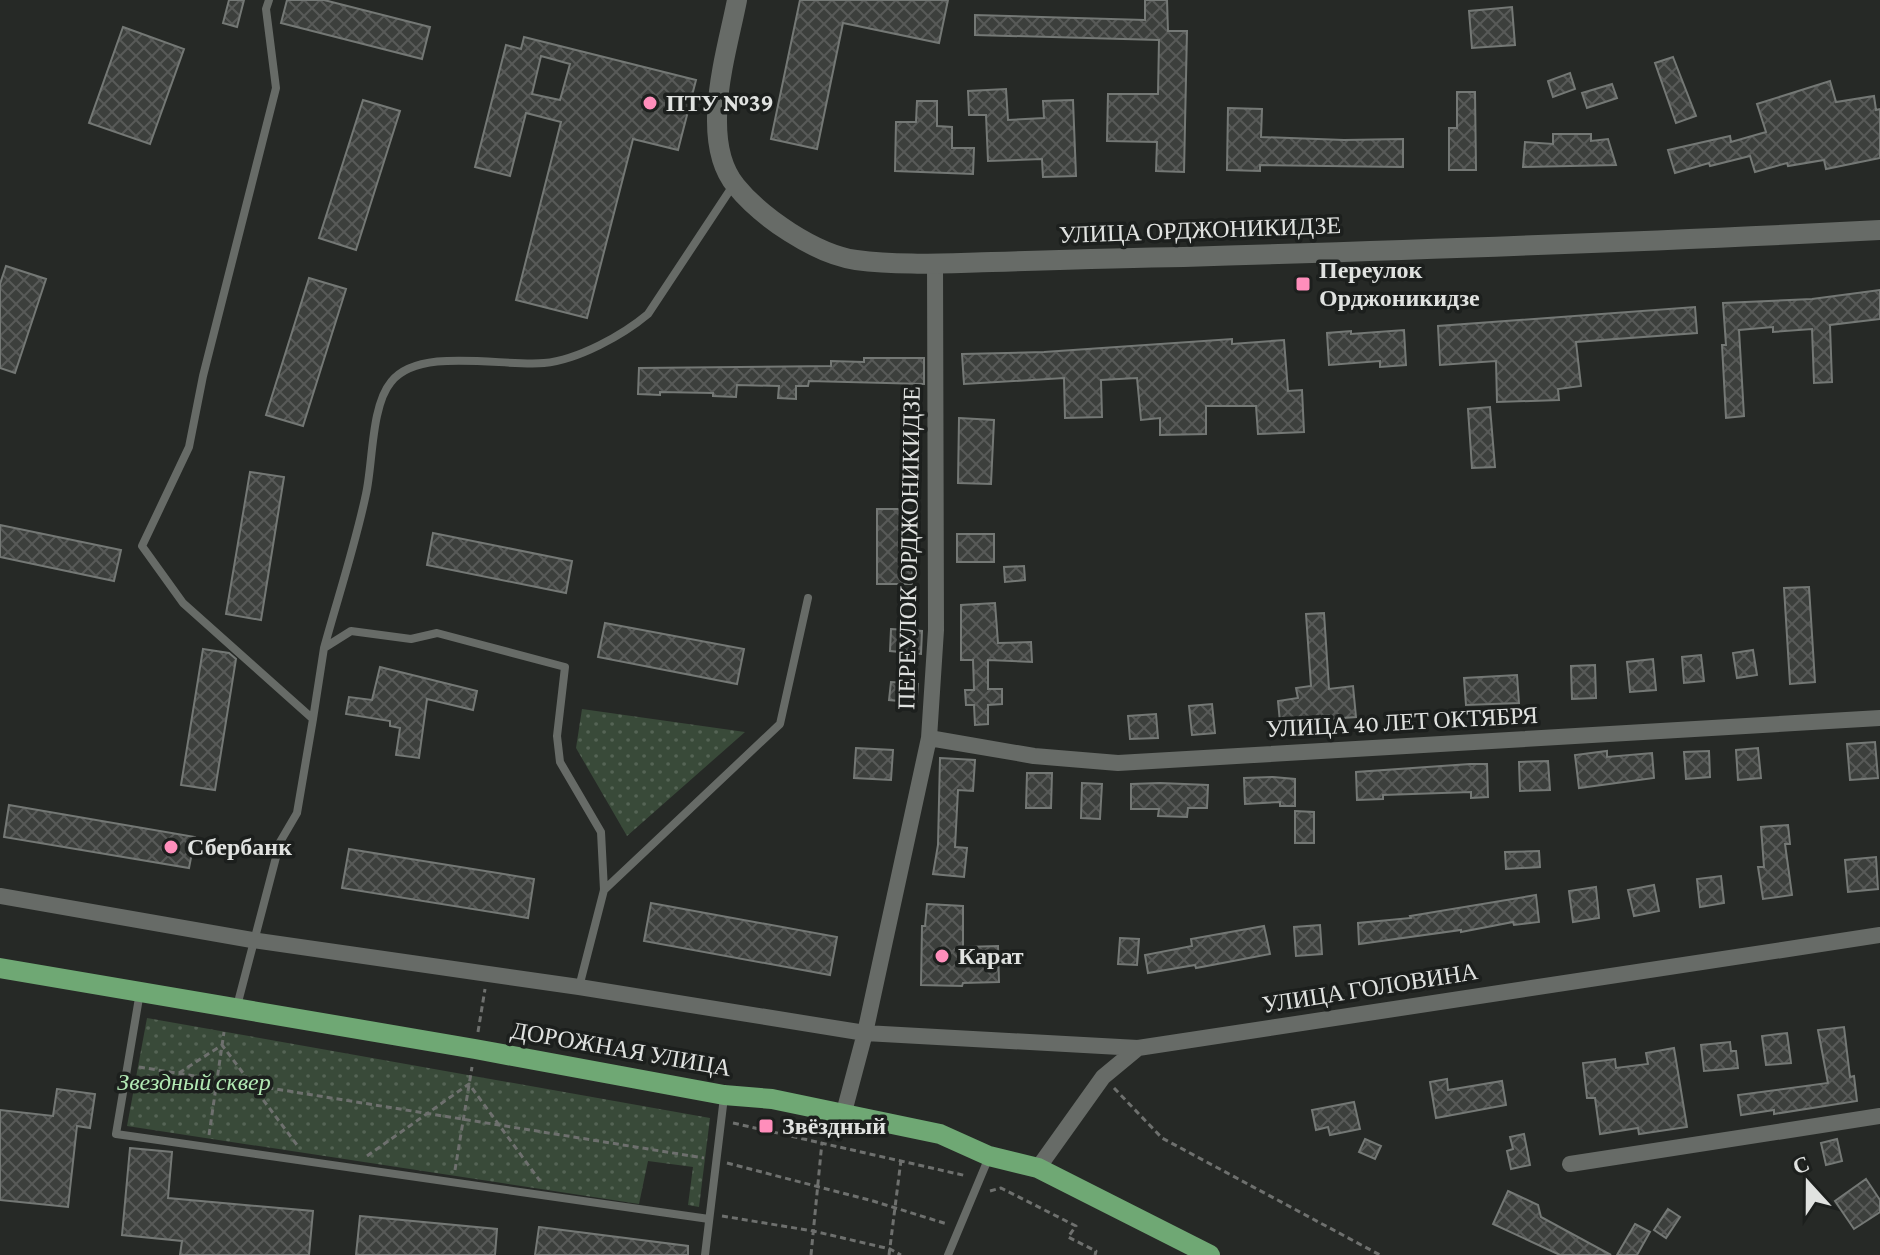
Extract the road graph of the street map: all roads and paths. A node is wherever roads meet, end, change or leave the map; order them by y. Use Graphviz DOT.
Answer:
graph roads {
  1 [pos="269,0"];
  2 [pos="737,0"];
  3 [pos="734,184"];
  4 [pos="1880,230"];
  5 [pos="935,263"];
  6 [pos="808,598"];
  7 [pos="324,648"];
  8 [pos="1880,718"];
  9 [pos="313,719"];
  10 [pos="929,738"];
  11 [pos="604,890"];
  12 [pos="0,896"];
  13 [pos="1880,935"];
  14 [pos="252,940"];
  15 [pos="0,968"];
  16 [pos="488,974"];
  17 [pos="579,987"];
  18 [pos="140,992"];
  19 [pos="236,1008"];
  20 [pos="224,1032"];
  21 [pos="865,1033"];
  22 [pos="222,1045"];
  23 [pos="1138,1048"];
  24 [pos="475,1049"];
  25 [pos="127,1065"];
  26 [pos="178,1074"];
  27 [pos="1103,1077"];
  28 [pos="217,1080"];
  29 [pos="469,1084"];
  30 [pos="253,1086"];
  31 [pos="724,1095"];
  32 [pos="844,1112"];
  33 [pos="427,1114"];
  34 [pos="1880,1116"];
  35 [pos="463,1120"];
  36 [pos="721,1120"];
  37 [pos="499,1125"];
  38 [pos="822,1142"];
  39 [pos="208,1147"];
  40 [pos="989,1156"];
  41 [pos="901,1160"];
  42 [pos="309,1161"];
  43 [pos="716,1161"];
  44 [pos="1570,1164"];
  45 [pos="349,1167"];
  46 [pos="1038,1168"];
  47 [pos="454,1182"];
  48 [pos="978,1182"];
  49 [pos="817,1186"];
  50 [pos="547,1190"];
  51 [pos="989,1193"];
  52 [pos="895,1207"];
  53 [pos="714,1217"];
  54 [pos="960,1227"];
  55 [pos="813,1231"];
  56 [pos="890,1249"];
  57 [pos="705,1255"];
  58 [pos="811,1255"];
  59 [pos="889,1255"];
  60 [pos="901,1255"];
  61 [pos="948,1255"];
  62 [pos="1095,1255"];
  63 [pos="1210,1255"];
  64 [pos="1380,1255"];
  1 -- 9 [label="lane"];
  2 -- 3 [label="main road, УЛИЦА ОРДЖОНИКИДЗЕ"];
  3 -- 5 [label="main road, УЛИЦА ОРДЖОНИКИДЗЕ"];
  3 -- 7 [label="lane"];
  4 -- 5 [label="main road, УЛИЦА ОРДЖОНИКИДЗЕ"];
  5 -- 10 [label="street, ПЕРЕУЛОК ОРДЖОНИКИДЗЕ"];
  6 -- 11 [label="lane"];
  7 -- 9 [label="lane"];
  7 -- 11 [label="lane"];
  8 -- 10 [label="street, УЛИЦА 40 ЛЕТ ОКТЯБРЯ"];
  9 -- 14 [label="lane"];
  10 -- 21 [label="street, ПЕРЕУЛОК ОРДЖОНИКИДЗЕ"];
  11 -- 17 [label="lane"];
  12 -- 14 [label="street, УЛИЦА ГОЛОВИНА"];
  13 -- 23 [label="street, УЛИЦА ГОЛОВИНА"];
  14 -- 16 [label="street, УЛИЦА ГОЛОВИНА"];
  14 -- 19 [label="lane"];
  15 -- 18 [label="main road, ДОРОЖНАЯ УЛИЦА"];
  16 -- 17 [label="street, УЛИЦА ГОЛОВИНА"];
  16 -- 24 [label="path"];
  17 -- 21 [label="street, УЛИЦА ГОЛОВИНА"];
  18 -- 19 [label="main road, ДОРОЖНАЯ УЛИЦА"];
  18 -- 25 [label="lane"];
  19 -- 24 [label="main road, ДОРОЖНАЯ УЛИЦА"];
  20 -- 22 [label="path"];
  21 -- 23 [label="street, УЛИЦА ГОЛОВИНА"];
  21 -- 32 [label="street, ПЕРЕУЛОК ОРДЖОНИКИДЗЕ"];
  22 -- 26 [label="path"];
  22 -- 28 [label="path"];
  22 -- 30 [label="path"];
  23 -- 27 [label="street"];
  24 -- 29 [label="path"];
  24 -- 31 [label="main road, ДОРОЖНАЯ УЛИЦА"];
  25 -- 26 [label="path"];
  25 -- 39 [label="lane"];
  26 -- 28 [label="path"];
  27 -- 46 [label="street"];
  27 -- 64 [label="path"];
  28 -- 30 [label="path"];
  28 -- 39 [label="path"];
  29 -- 33 [label="path"];
  29 -- 35 [label="path"];
  29 -- 37 [label="path"];
  30 -- 33 [label="path"];
  30 -- 42 [label="path"];
  31 -- 32 [label="main road, ДОРОЖНАЯ УЛИЦА"];
  31 -- 36 [label="lane"];
  32 -- 40 [label="main road, ДОРОЖНАЯ УЛИЦА"];
  33 -- 35 [label="path"];
  33 -- 45 [label="path"];
  34 -- 44 [label="street"];
  35 -- 37 [label="path"];
  35 -- 47 [label="path"];
  36 -- 38 [label="path"];
  36 -- 43 [label="lane"];
  37 -- 43 [label="path"];
  37 -- 50 [label="path"];
  38 -- 41 [label="path"];
  38 -- 49 [label="path"];
  39 -- 42 [label="lane"];
  40 -- 46 [label="main road, ДОРОЖНАЯ УЛИЦА"];
  40 -- 48 [label="lane"];
  41 -- 48 [label="path"];
  41 -- 52 [label="path"];
  42 -- 45 [label="lane"];
  43 -- 49 [label="path"];
  43 -- 53 [label="lane"];
  45 -- 47 [label="lane"];
  46 -- 63 [label="main road, ДОРОЖНАЯ УЛИЦА"];
  47 -- 53 [label="lane"];
  48 -- 54 [label="lane"];
  49 -- 52 [label="path"];
  49 -- 55 [label="path"];
  51 -- 62 [label="path"];
  52 -- 54 [label="path"];
  52 -- 56 [label="path"];
  53 -- 55 [label="path"];
  53 -- 57 [label="lane"];
  54 -- 61 [label="lane"];
  55 -- 56 [label="path"];
  55 -- 58 [label="path"];
  56 -- 59 [label="path"];
  56 -- 60 [label="path"];
}
